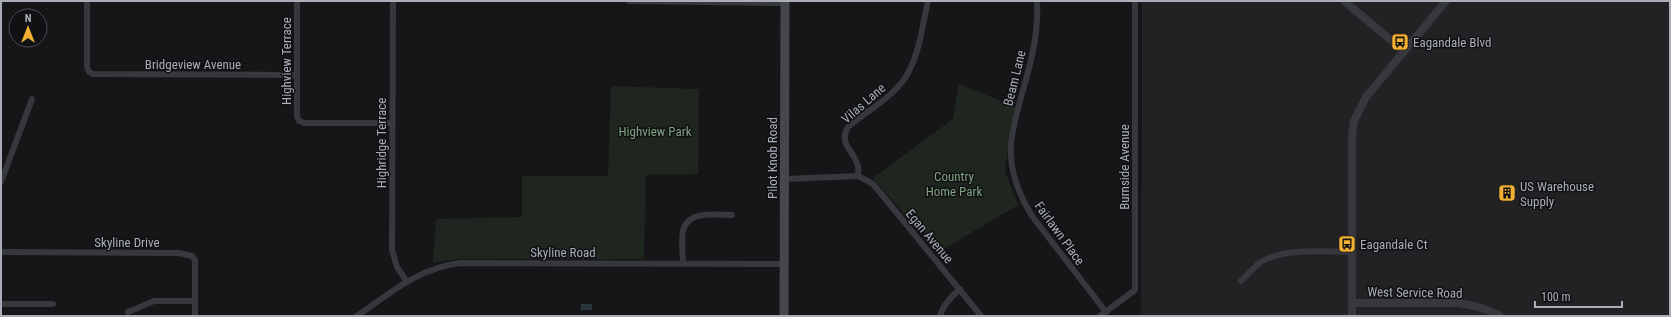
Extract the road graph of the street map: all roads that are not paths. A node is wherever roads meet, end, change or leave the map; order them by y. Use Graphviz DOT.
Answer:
graph roads {
  1 [pos="87,1"];
  2 [pos="297,1"];
  3 [pos="392,1"];
  4 [pos="629,1"];
  5 [pos="928,1"];
  6 [pos="1037,1"];
  7 [pos="1135,1"];
  8 [pos="1344,1"];
  9 [pos="1446,1"];
  10 [pos="785,2"];
  11 [pos="1404,51"];
  12 [pos="297,75"];
  13 [pos="32,99"];
  14 [pos="392,123"];
  15 [pos="1011,161"];
  16 [pos="858,176"];
  17 [pos="785,179"];
  18 [pos="1,182"];
  19 [pos="732,216"];
  20 [pos="1,252"];
  21 [pos="1352,252"];
  22 [pos="683,263"];
  23 [pos="784,264"];
  24 [pos="1241,281"];
  25 [pos="407,282"];
  26 [pos="960,289"];
  27 [pos="195,301"];
  28 [pos="1352,303"];
  29 [pos="1,304"];
  30 [pos="52,304"];
  31 [pos="128,312"];
  32 [pos="1103,314"];
  33 [pos="195,316"];
  34 [pos="357,316"];
  35 [pos="784,316"];
  36 [pos="940,316"];
  37 [pos="981,316"];
  38 [pos="1352,316"];
  39 [pos="1500,316"];
  1 -- 12 [label="street, Bridgeview Avenue"];
  2 -- 12 [label="street, Highview Terrace"];
  3 -- 14 [label="street, Highridge Terrace"];
  4 -- 10 [label="street"];
  5 -- 16 [label="street, Vilas Lane"];
  6 -- 15 [label="street, Beam Lane"];
  7 -- 32 [label="street, Burnside Avenue"];
  8 -- 11 [label="street"];
  9 -- 11 [label="street"];
  10 -- 17 [label="main road, Pilot Knob Road"];
  11 -- 21 [label="street"];
  12 -- 14 [label="street, Highview Terrace"];
  13 -- 18 [label="street"];
  14 -- 25 [label="street, Highridge Terrace"];
  15 -- 32 [label="street, Fairlawn Place"];
  16 -- 17 [label="street"];
  16 -- 26 [label="street, Egan Avenue"];
  17 -- 23 [label="main road, Pilot Knob Road"];
  19 -- 22 [label="street"];
  20 -- 27 [label="street, Skyline Drive"];
  21 -- 24 [label="street"];
  21 -- 28 [label="street"];
  22 -- 23 [label="street, Skyline Road"];
  22 -- 25 [label="street, Skyline Road"];
  23 -- 35 [label="main road, Pilot Knob Road"];
  25 -- 34 [label="street, Skyline Road"];
  26 -- 36 [label="street"];
  26 -- 37 [label="street, Egan Avenue"];
  27 -- 31 [label="street"];
  27 -- 33 [label="street, Skyline Drive"];
  28 -- 38 [label="street"];
  28 -- 39 [label="street, West Service Road"];
  29 -- 30 [label="street"];
}
